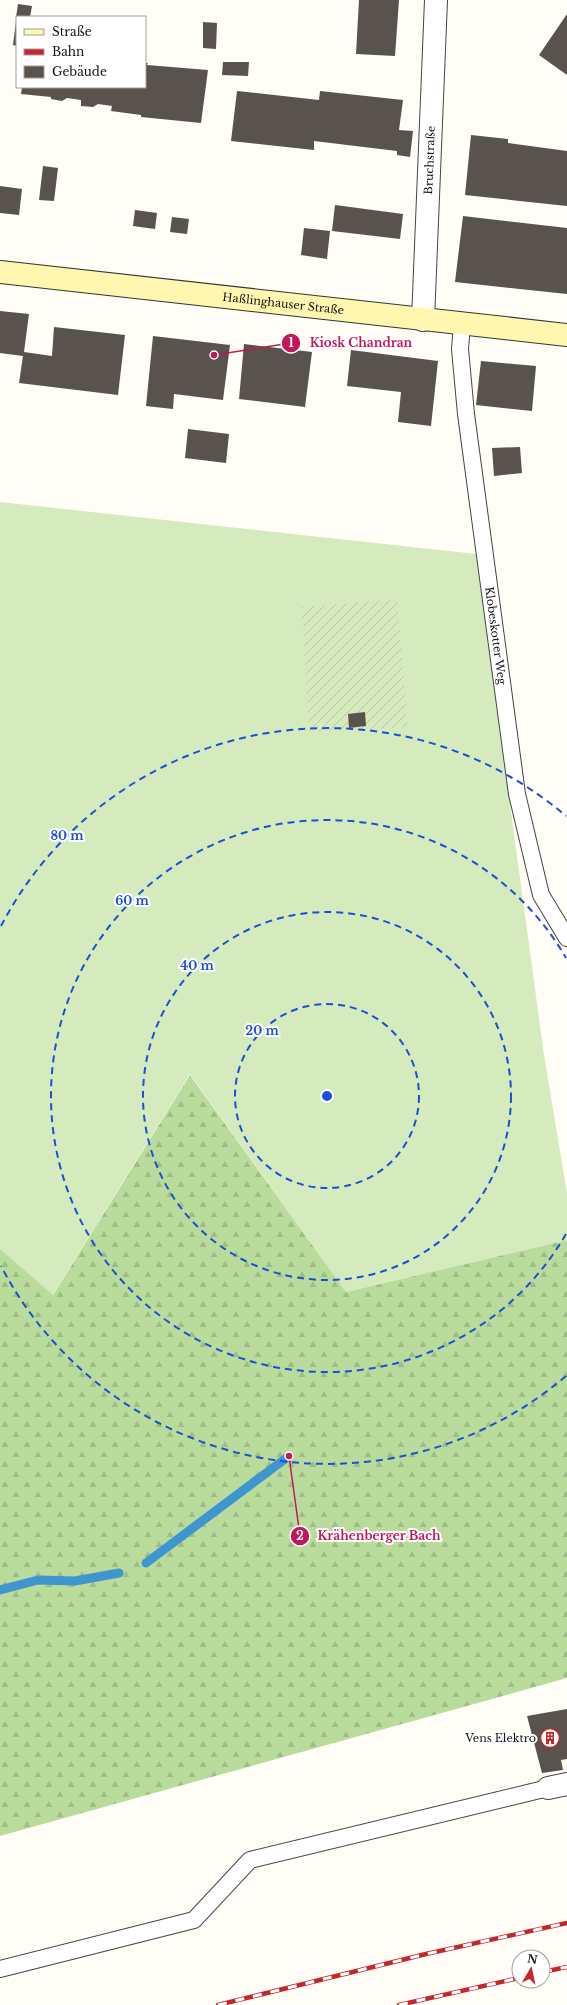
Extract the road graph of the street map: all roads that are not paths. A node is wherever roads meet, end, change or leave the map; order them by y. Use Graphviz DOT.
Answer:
graph roads {
  1 [pos="436,0"];
  2 [pos="0,272"];
  3 [pos="423,320"];
  4 [pos="462,324"];
  5 [pos="567,335"];
  6 [pos="567,938"];
  7 [pos="558,1786"];
  8 [pos="0,1969"];
  1 -- 3 [label="street, Bruchstraße"];
  2 -- 3 [label="main road, Haßlinghauser Straße"];
  3 -- 4 [label="main road, Haßlinghauser Straße"];
  4 -- 5 [label="main road, Haßlinghauser Straße"];
  4 -- 6 [label="lane, Klobeskotter Weg"];
  7 -- 8 [label="lane"];
}
